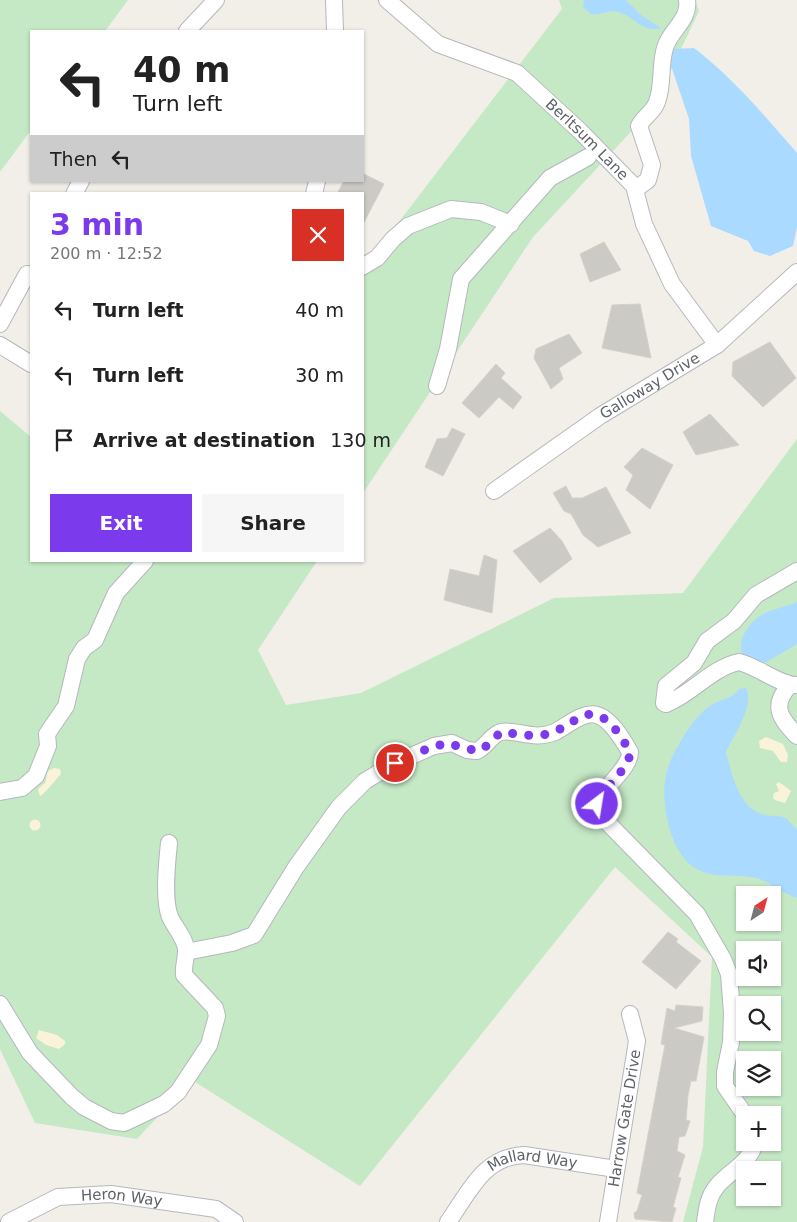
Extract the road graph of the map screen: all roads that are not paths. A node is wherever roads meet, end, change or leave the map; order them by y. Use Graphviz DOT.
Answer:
graph roads {
  1 [pos="216,0"];
  2 [pos="334,0"];
  3 [pos="387,0"];
  4 [pos="687,0"];
  5 [pos="188,30"];
  6 [pos="335,30"];
  7 [pos="588,156"];
  8 [pos="640,186"];
  9 [pos="511,224"];
  10 [pos="364,266"];
  11 [pos="797,272"];
  12 [pos="27,274"];
  13 [pos="0,324"];
  14 [pos="0,345"];
  15 [pos="717,345"];
  16 [pos="30,363"];
  17 [pos="437,386"];
  18 [pos="494,491"];
  19 [pos="143,562"];
  20 [pos="797,571"];
  21 [pos="793,685"];
  22 [pos="797,736"];
  23 [pos="0,792"];
  24 [pos="169,843"];
  25 [pos="186,952"];
  26 [pos="0,1004"];
  27 [pos="630,1014"];
  28 [pos="739,1106"];
  29 [pos="752,1151"];
  30 [pos="616,1169"];
  31 [pos="9,1222"];
  32 [pos="235,1222"];
  33 [pos="448,1222"];
  34 [pos="608,1222"];
  35 [pos="705,1222"];
  1 -- 5 [label="street"];
  2 -- 6 [label="street"];
  3 -- 15 [label="street, Berltsum Lane"];
  4 -- 8 [label="street"];
  7 -- 9 [label="street"];
  9 -- 10 [label="street"];
  9 -- 17 [label="street"];
  11 -- 15 [label="street, Galloway Drive"];
  12 -- 13 [label="street"];
  14 -- 16 [label="street"];
  15 -- 18 [label="street, Galloway Drive"];
  19 -- 23 [label="street"];
  20 -- 21 [label="street"];
  21 -- 22 [label="street"];
  24 -- 25 [label="street"];
  25 -- 26 [label="street"];
  25 -- 28 [label="street"];
  27 -- 30 [label="street, Harrow Gate Drive"];
  29 -- 35 [label="street"];
  30 -- 33 [label="street, Mallard Way"];
  30 -- 34 [label="street, Harrow Gate Drive"];
  31 -- 32 [label="street, Heron Way"];
}
